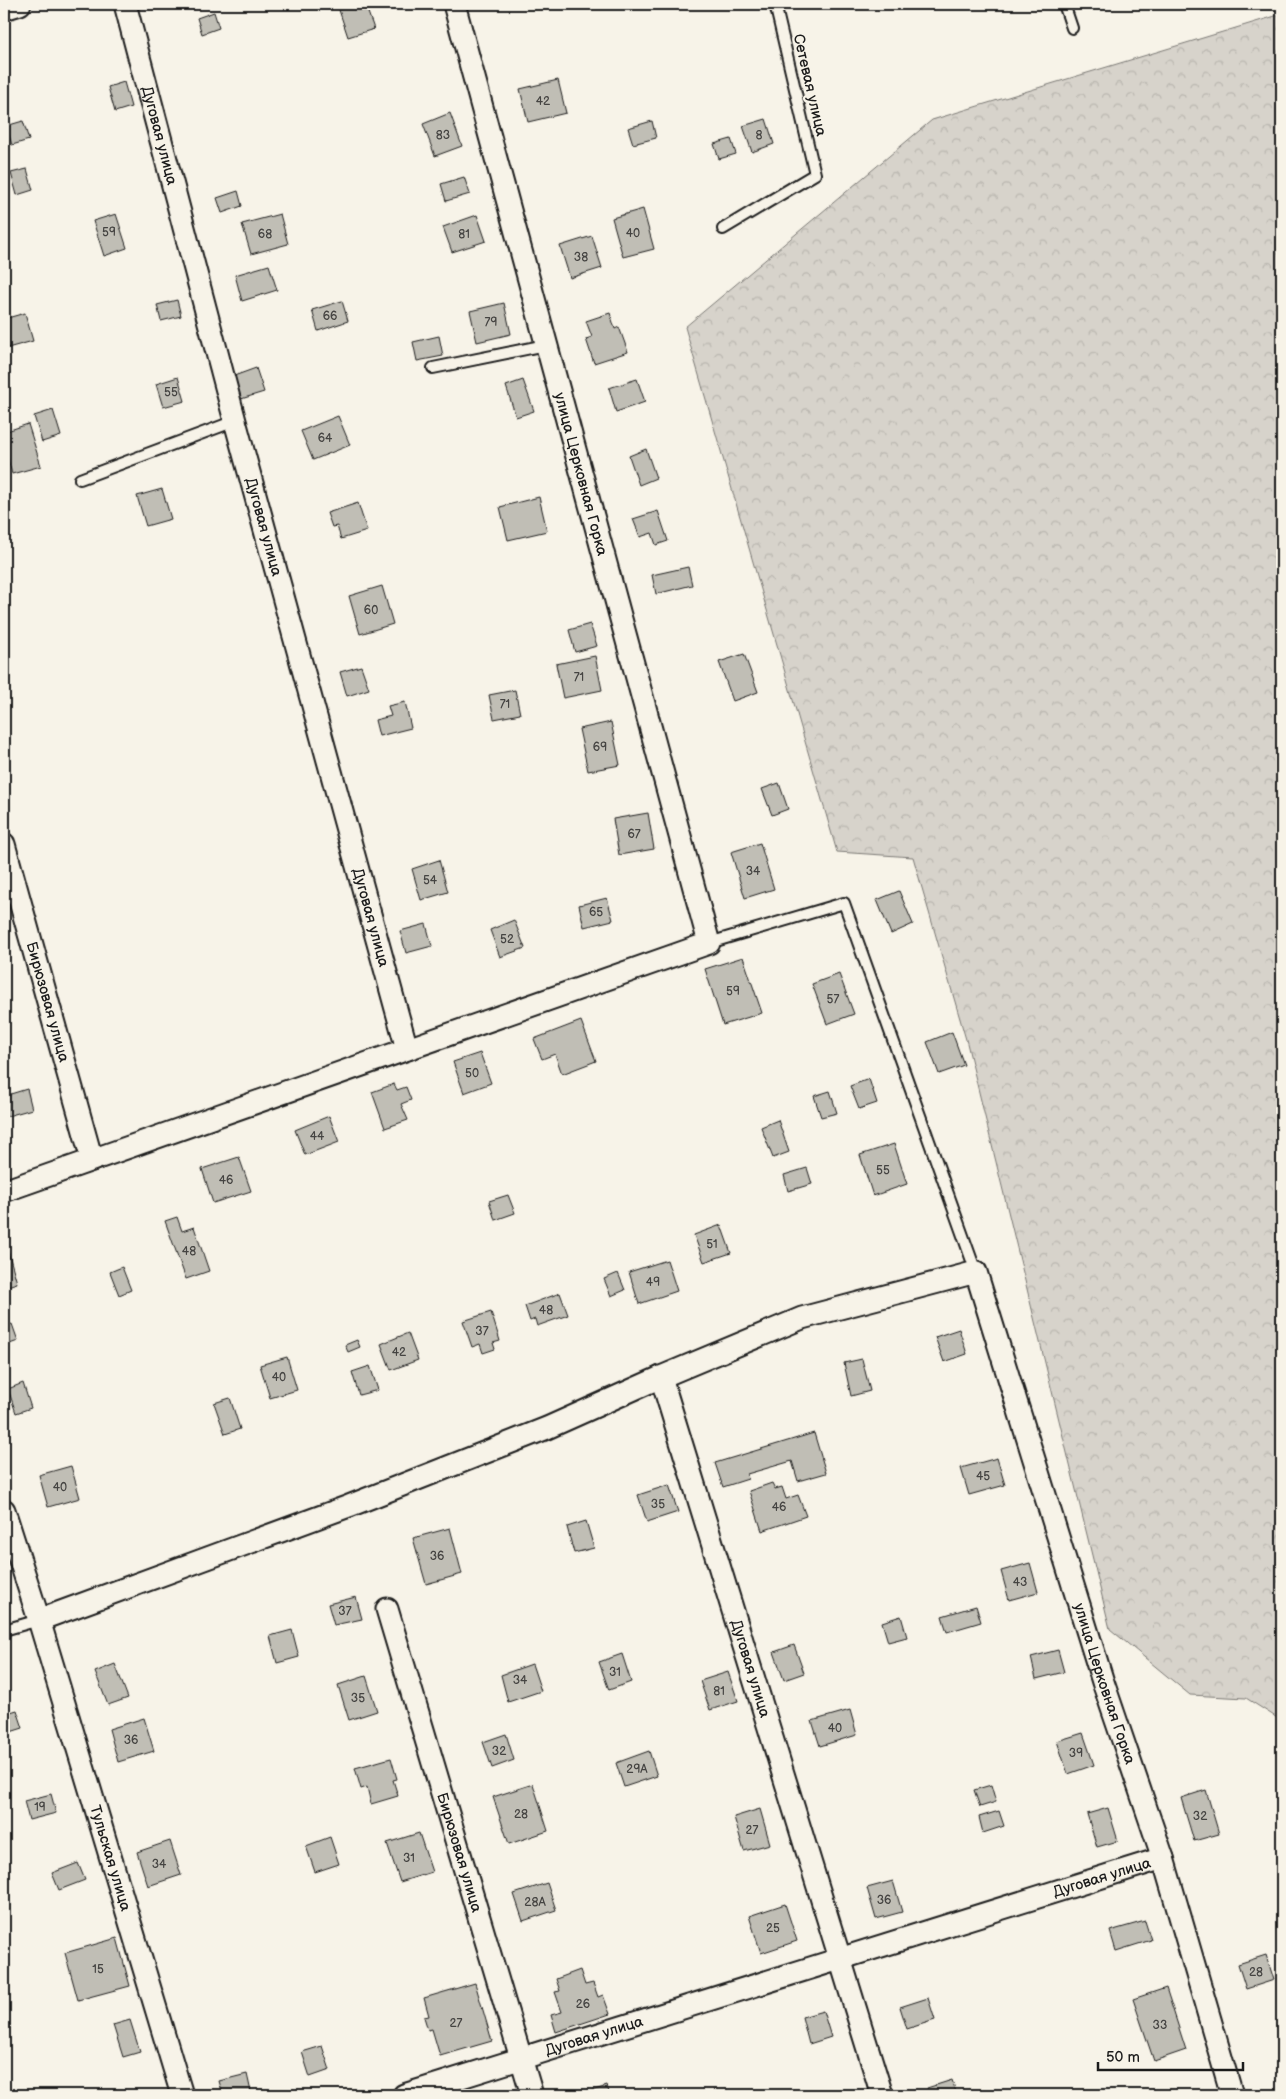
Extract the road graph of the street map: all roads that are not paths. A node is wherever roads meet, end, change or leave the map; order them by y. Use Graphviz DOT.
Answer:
graph roads {
  1 [pos="20,4"];
  2 [pos="125,4"];
  3 [pos="454,4"];
  4 [pos="775,4"];
  5 [pos="1064,4"];
  6 [pos="4,9"];
  7 [pos="1072,28"];
  8 [pos="723,229"];
  9 [pos="546,345"];
  10 [pos="433,368"];
  11 [pos="235,421"];
  12 [pos="80,480"];
  13 [pos="4,844"];
  14 [pos="709,943"];
  15 [pos="407,1049"];
  16 [pos="92,1160"];
  17 [pos="4,1191"];
  18 [pos="976,1272"];
  19 [pos="661,1376"];
  20 [pos="4,1510"];
  21 [pos="387,1609"];
  22 [pos="39,1620"];
  23 [pos="4,1630"];
  24 [pos="1163,1858"];
  25 [pos="840,1960"];
  26 [pos="521,2059"];
  27 [pos="182,2095"];
  28 [pos="404,2095"];
  29 [pos="532,2095"];
  30 [pos="882,2095"];
  31 [pos="1232,2095"];
  1 -- 6 [label="street"];
  2 -- 11 [label="street, Дуговая улица"];
  3 -- 9 [label="street, улица Церковная Горка"];
  4 -- 8 [label="lane, Сетевая улица"];
  5 -- 7 [label="lane"];
  9 -- 10 [label="lane"];
  9 -- 14 [label="street, улица Церковная Горка"];
  11 -- 12 [label="lane"];
  11 -- 15 [label="street, Дуговая улица"];
  13 -- 16 [label="street, Бирюзовая улица"];
  14 -- 15 [label="street"];
  14 -- 18 [label="lane"];
  15 -- 16 [label="street"];
  16 -- 17 [label="street"];
  18 -- 19 [label="street"];
  18 -- 24 [label="street, улица Церковная Горка"];
  19 -- 22 [label="street"];
  19 -- 25 [label="street, Дуговая улица"];
  20 -- 22 [label="street, Тульская улица"];
  21 -- 26 [label="street, Бирюзовая улица"];
  22 -- 23 [label="lane"];
  22 -- 27 [label="street, Тульская улица"];
  24 -- 25 [label="street, Дуговая улица"];
  24 -- 31 [label="street, улица Церковная Горка"];
  25 -- 26 [label="street, Дуговая улица"];
  25 -- 30 [label="street, Дуговая улица"];
  26 -- 28 [label="street, Дуговая улица"];
  26 -- 29 [label="street, Бирюзовая улица"];
}
